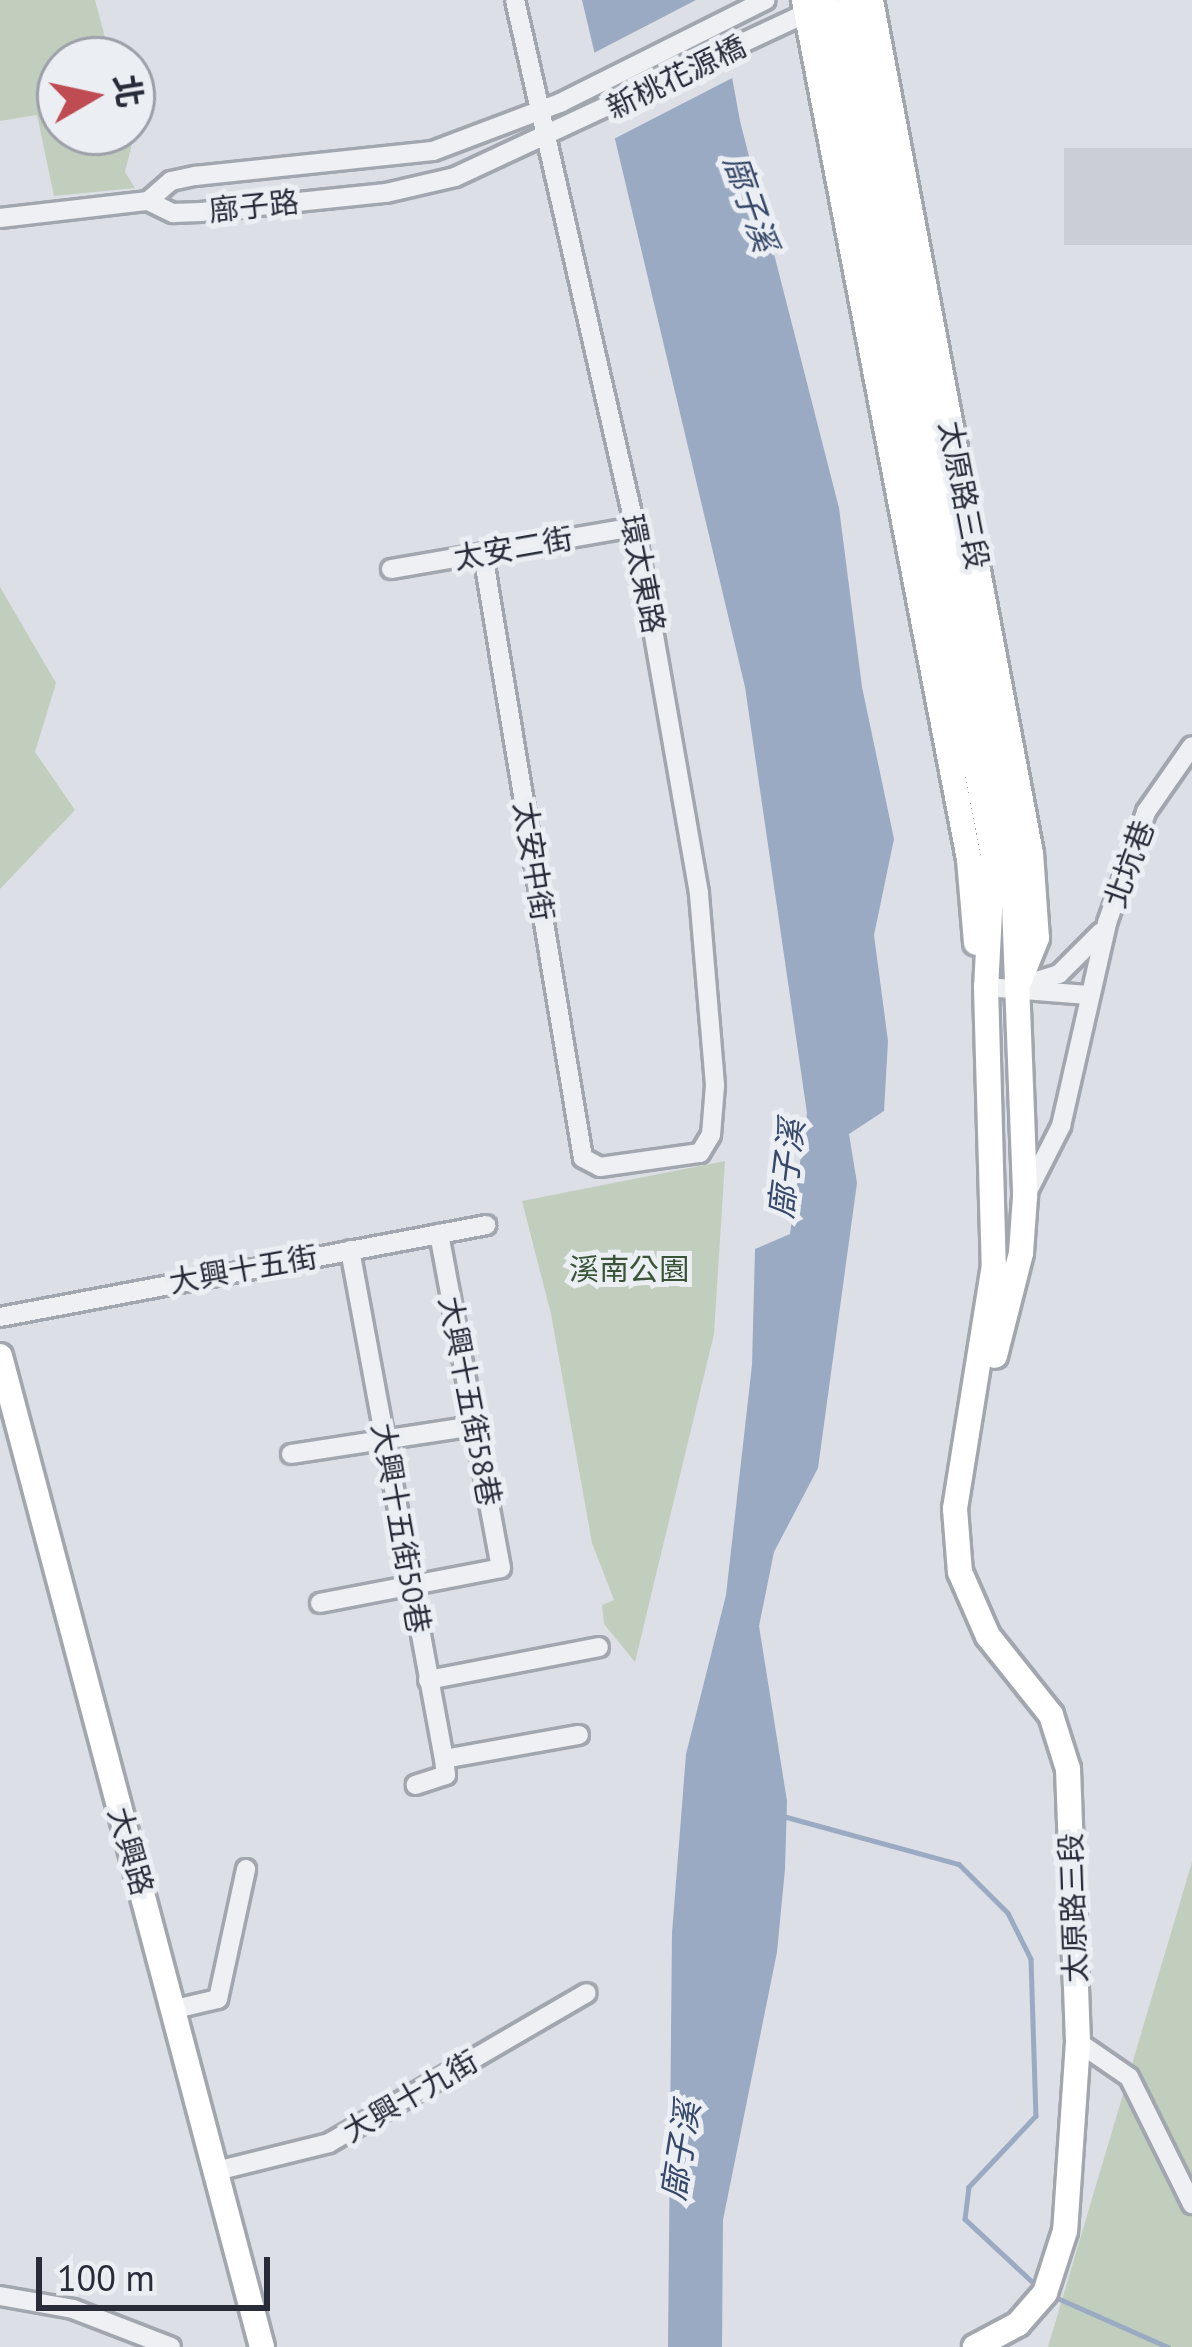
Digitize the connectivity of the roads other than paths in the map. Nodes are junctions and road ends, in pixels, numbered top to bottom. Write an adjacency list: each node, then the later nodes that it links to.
1 (515, 0): 6 (street, 環太東路)
2 (766, 0): 5 (street, 新桃花源橋)
3 (871, 0): 16 (main road, 太原路三段)
4 (820, 6): 7 (street, 新桃花源橋); 15 (main road, 太原路三段); 16 (main road, 太原路三段)
5 (560, 103): 6 (street, 廍子路)
6 (540, 110): 7 (street, 環太東路); 8 (street, 廍子路)
7 (558, 135): 8 (street, 廍子路); 10 (street, 環太東路)
8 (148, 201): 9 (street)
9 (0, 218)
10 (634, 527): 11 (street, 太安二街); 18 (street, 環太東路)
11 (483, 554): 12 (street, 太安二街); 18 (street, 太安中街)
12 (391, 568)
13 (1192, 746): 14 (street, 北坑巷)
14 (1107, 923): 16 (street); 17 (street, 北坑巷)
15 (986, 986): 16 (street); 28 (main road, 太原路三段)
16 (1017, 988): 17 (street); 19 (main road, 太原路三段)
17 (1088, 995): 19 (street, 北坑巷)
18 (590, 1166)
19 (1025, 1197): 28 (main road, 太原路三段)
20 (487, 1225): 21 (street, 大興十五街)
21 (439, 1234): 22 (street, 大興十五街); 25 (street, 大興十五街58巷)
22 (350, 1250): 23 (street, 大興十五街); 26 (street, 大興十五街50巷)
23 (0, 1317)
24 (0, 1356): 38 (main road, 大興路)
25 (475, 1426): 26 (street); 29 (street, 大興十五街58巷)
26 (386, 1440): 27 (street); 29 (street, 大興十五街50巷)
27 (291, 1454)
28 (964, 1462): 39 (main road, 太原路三段)
29 (412, 1586): 30 (street); 32 (street, 大興十五街50巷)
30 (320, 1603)
31 (598, 1647): 32 (street)
32 (428, 1680): 34 (street, 大興十五街50巷)
33 (579, 1735): 34 (street)
34 (445, 1759): 35 (street)
35 (416, 1785)
36 (246, 1869): 38 (street)
37 (587, 1993): 40 (street, 大興十九街)
38 (176, 2009): 40 (main road, 大興路)
39 (1078, 2042): 41 (street); 45 (main road, 太原路三段)
40 (220, 2170): 44 (main road, 大興路)
41 (1192, 2204)
42 (0, 2296): 43 (street)
43 (171, 2347)
44 (262, 2347)
45 (975, 2347)

